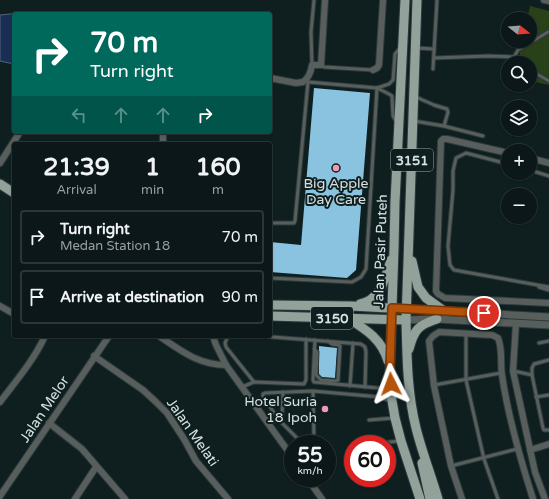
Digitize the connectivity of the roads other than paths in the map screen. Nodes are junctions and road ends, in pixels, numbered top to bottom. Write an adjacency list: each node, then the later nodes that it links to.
1 (314, 0): 16 (lane)
2 (325, 0): 17 (street)
3 (383, 0): 19 (street)
4 (406, 0): 10 (main road, Jalan Pasir Puteh / 3151)
5 (417, 0): 11 (main road, Jalan Pasir Puteh / 3151)
6 (437, 0): 12 (lane)
7 (544, 0): 8 (street)
8 (549, 1)
9 (548, 32): 14 (lane)
10 (403, 44): 23 (lane); 26 (main road, Jalan Pasir Puteh / 3151)
11 (415, 48): 12 (lane); 24 (main road, Jalan Pasir Puteh / 3151)
12 (434, 48): 15 (lane)
13 (501, 56): 15 (lane)
14 (515, 56)
15 (434, 58): 18 (lane)
16 (312, 64): 17 (street); 21 (street)
17 (320, 65): 19 (lane)
18 (433, 69)
19 (373, 70)
20 (537, 74): 22 (lane)
21 (272, 78)
22 (549, 81)
23 (377, 88): 26 (lane); 41 (lane); 44 (lane)
24 (414, 96): 25 (main road, Jalan Pasir Puteh / 3151); 27 (lane)
25 (413, 121): 27 (lane); 43 (main road, Jalan Pasir Puteh / 3151)
26 (399, 126): 42 (main road, Jalan Pasir Puteh / 3151)
27 (444, 126): 29 (lane)
28 (163, 134): 30 (street)
29 (484, 136)
30 (163, 141)
31 (12, 144): 35 (street)
32 (501, 151): 48 (street)
33 (537, 160): 36 (street)
34 (501, 162): 45 (lane)
35 (0, 163)
36 (549, 163)
37 (537, 172): 38 (lane)
38 (549, 176)
39 (0, 184): 40 (main road)
40 (12, 192)
41 (272, 223)
42 (394, 249): 51 (main road); 52 (main road, Jalan Pasir Puteh / 3151)
43 (409, 250): 53 (main road, Jalan Pasir Puteh / 3151); 54 (main road)
44 (272, 278)
45 (534, 285): 46 (lane); 47 (lane)
46 (549, 287)
47 (549, 290)
48 (549, 303)
49 (272, 305): 51 (main road, 3150)
50 (0, 306): 55 (street)
51 (351, 306): 52 (main road, 3150)
52 (392, 308): 53 (main road); 60 (main road, Jalan Pasir Puteh / 3151)
53 (407, 309): 54 (street); 61 (main road, Jalan Pasir Puteh / 3151)
54 (444, 311): 57 (street)
55 (12, 313)
56 (272, 316): 58 (main road, 3150)
57 (549, 317)
58 (349, 319): 60 (main road, 3150); 82 (main road)
59 (437, 319): 61 (street); 62 (street); 79 (main road)
60 (392, 320): 61 (main road); 82 (main road, Jalan Pasir Puteh / 3151)
61 (406, 320): 79 (main road, Jalan Pasir Puteh / 3151)
62 (516, 323): 63 (street); 83 (street)
63 (549, 325)
64 (466, 333): 84 (street); 86 (lane); 89 (street)
65 (272, 337): 71 (lane)
66 (44, 338): 97 (street)
67 (108, 338): 78 (street, Jalan Melor)
68 (162, 338): 81 (street)
69 (214, 338): 81 (street)
70 (227, 338): 87 (lane)
71 (306, 340): 72 (lane); 87 (lane)
72 (315, 340): 73 (lane); 77 (lane)
73 (328, 341): 75 (lane); 77 (lane)
74 (549, 342): 76 (lane)
75 (353, 343): 88 (lane); 91 (lane)
76 (539, 343)
77 (314, 349): 88 (lane)
78 (94, 356): 102 (street, Jalan Melor); 120 (street, Jalan Melati)
79 (407, 360): 104 (main road, Jalan Pasir Puteh / 3151)
80 (549, 360): 85 (lane)
81 (226, 365): 90 (street)
82 (390, 366): 92 (main road, Jalan Pasir Puteh / 3151)
83 (513, 371): 84 (street); 85 (lane); 111 (street)
84 (501, 373): 86 (lane); 110 (street)
85 (532, 375): 96 (lane)
86 (466, 380): 89 (lane); 112 (lane)
87 (254, 382): 90 (lane)
88 (350, 386): 91 (lane)
89 (434, 386): 113 (street)
90 (242, 387): 103 (street)
91 (365, 387): 92 (lane)
92 (390, 389): 98 (main road, Jalan Pasir Puteh / 3151)
93 (313, 391): 94 (lane); 98 (lane); 100 (lane)
94 (283, 392): 100 (lane); 100 (lane)
95 (549, 395): 96 (lane)
96 (536, 397): 105 (lane)
97 (0, 402)
98 (393, 402): 99 (main road, Jalan Pasir Puteh / 3151)
99 (395, 418): 101 (lane); 106 (main road, Jalan Pasir Puteh / 3151)
100 (278, 419): 103 (lane)
101 (369, 420)
102 (49, 423): 114 (street); 116 (street, Jalan Melor)
103 (269, 424): 109 (street)
104 (416, 428): 122 (main road); 123 (main road, Jalan Pasir Puteh / 3151)
105 (549, 430)
106 (401, 441): 107 (lane); 117 (main road, Jalan Pasir Puteh / 3151)
107 (396, 442)
108 (549, 444): 111 (street)
109 (284, 445)
110 (517, 450): 112 (lane); 126 (street)
111 (530, 450): 127 (street)
112 (484, 459): 113 (lane); 125 (lane)
113 (451, 466): 124 (street)
114 (96, 467): 118 (street); 119 (street)
115 (313, 487): 121 (street)
116 (0, 496)
117 (419, 497)
118 (75, 499)
119 (125, 499)
120 (228, 499)
121 (322, 499)
122 (430, 499)
123 (438, 499)
124 (462, 499)
125 (498, 499)
126 (533, 499)
127 (545, 499)

